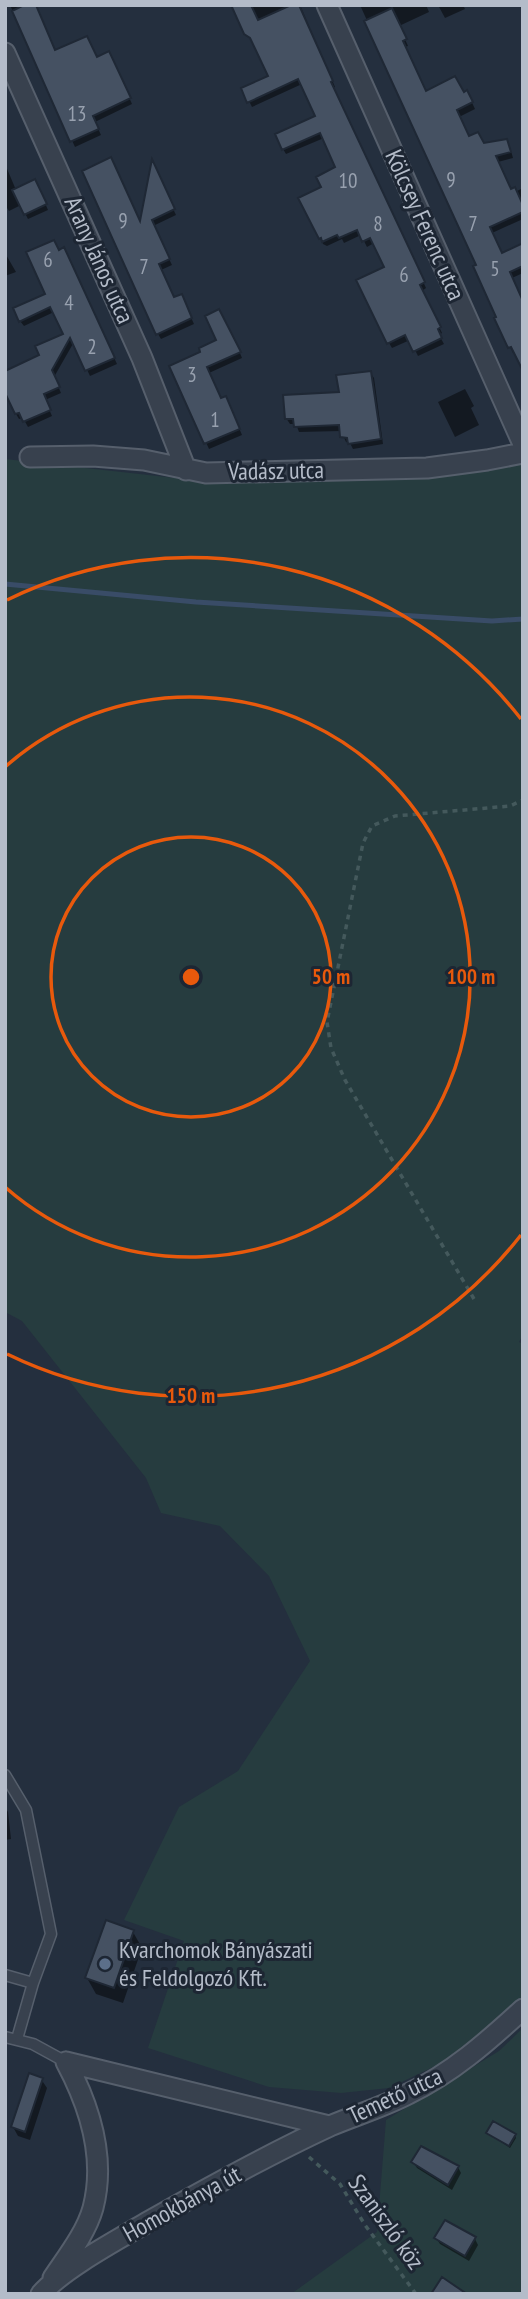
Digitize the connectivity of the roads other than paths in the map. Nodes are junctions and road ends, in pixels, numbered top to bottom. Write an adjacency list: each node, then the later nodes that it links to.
1 (327, 5): 3 (street, Kölcsey Ferenc utca)
2 (5, 53): 6 (street, Arany János utca)
3 (523, 444)
4 (523, 453): 6 (street, Vadász utca)
5 (30, 457): 6 (street, Vadász utca)
6 (186, 470)
7 (5, 1775): 9 (lane)
8 (5, 1975): 9 (lane)
9 (33, 1983): 12 (lane)
10 (523, 2009): 14 (street, Temető utca)
11 (5, 2037): 12 (lane)
12 (16, 2039): 13 (lane)
13 (66, 2062): 14 (street); 15 (street)
14 (329, 2126): 15 (street, Homokbánya út)
15 (43, 2291)

